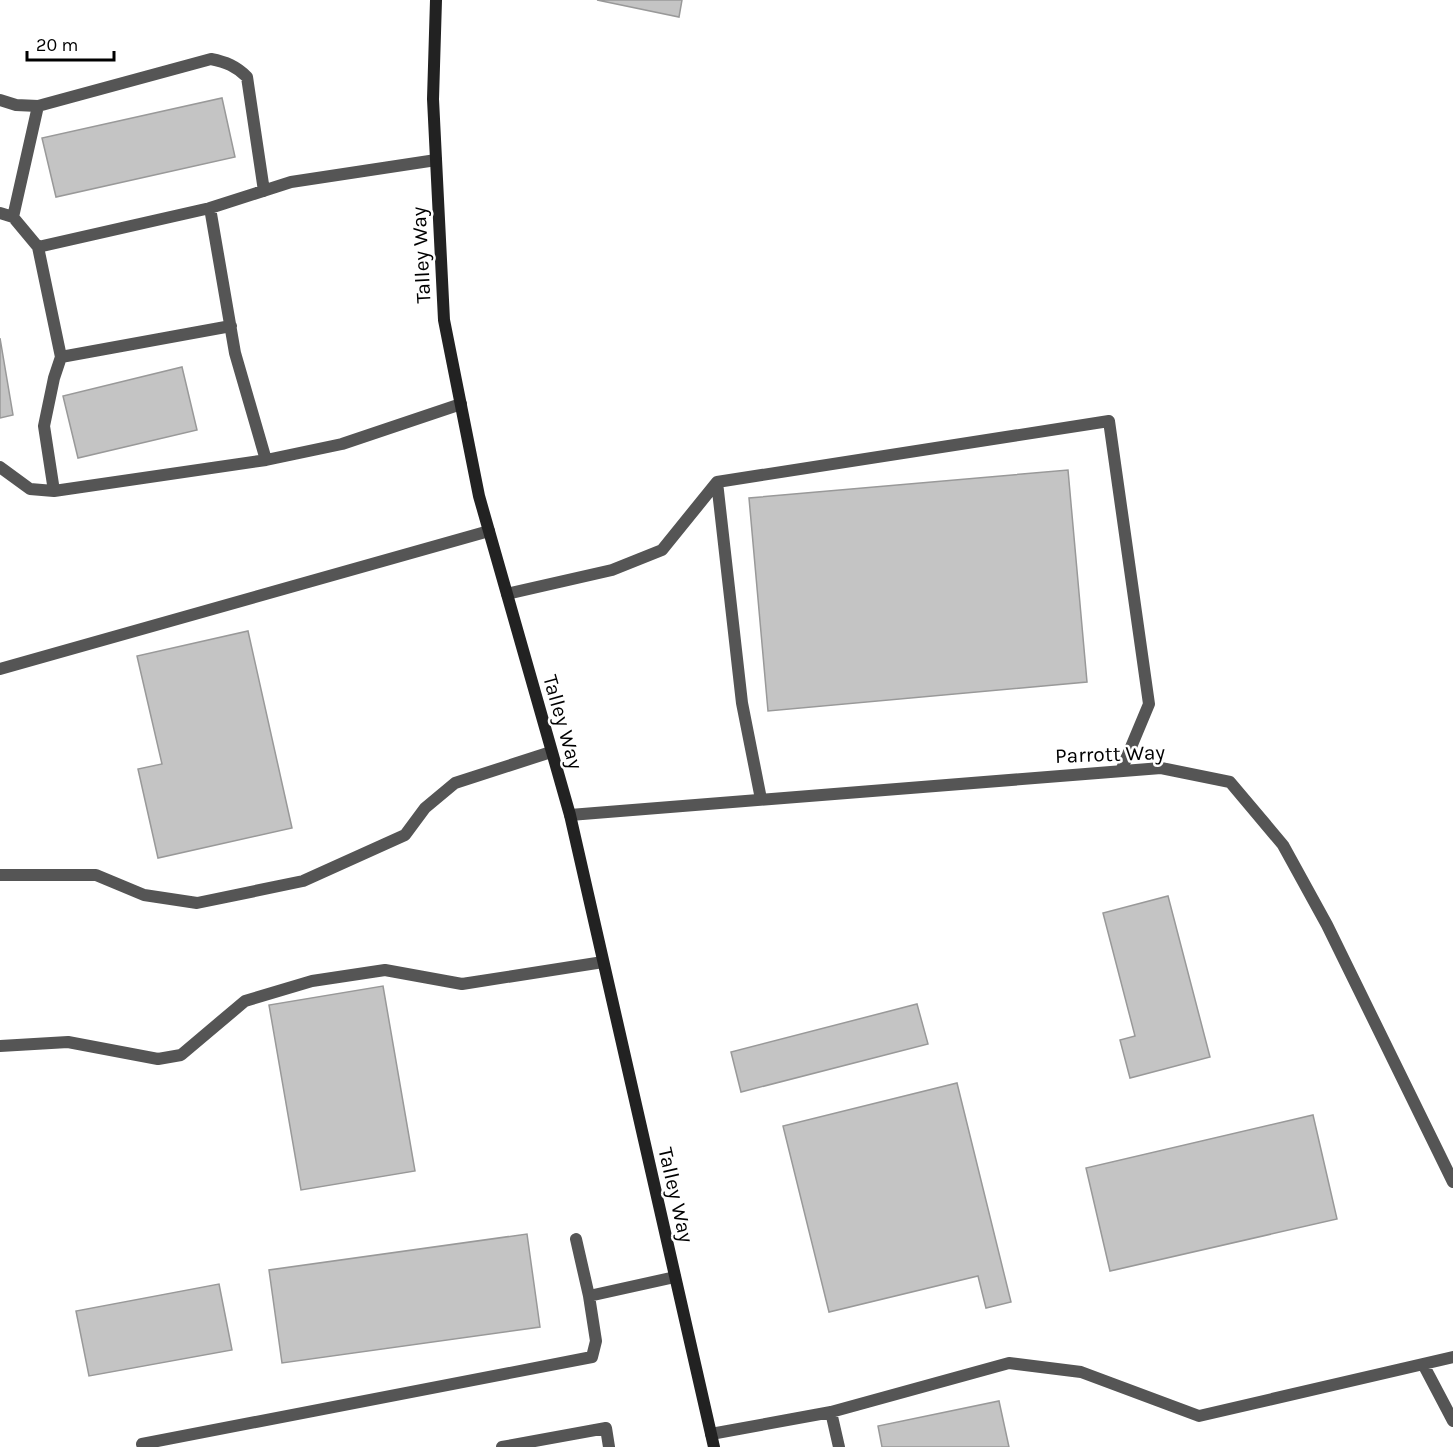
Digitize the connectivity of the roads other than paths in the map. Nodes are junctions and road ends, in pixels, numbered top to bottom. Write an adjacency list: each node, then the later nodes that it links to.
1 (436, 0): 4 (main road, Talley Way)
2 (0, 100): 3 (street)
3 (38, 106): 5 (street); 8 (street)
4 (436, 160): 5 (street); 12 (main road, Talley Way)
5 (264, 190): 6 (street)
6 (210, 208): 9 (street); 10 (street)
7 (0, 213): 8 (street)
8 (13, 217): 9 (street)
9 (38, 247): 11 (street)
10 (231, 326): 11 (street); 13 (street)
11 (61, 357): 16 (street)
12 (460, 404): 13 (street); 17 (main road, Talley Way)
13 (266, 460): 16 (street)
14 (0, 467): 16 (street)
15 (717, 482): 18 (street); 21 (street); 22 (street)
16 (54, 492)
17 (489, 531): 18 (main road, Talley Way); 19 (street)
18 (507, 594): 20 (main road, Talley Way)
19 (0, 669)
20 (551, 752): 23 (main road, Talley Way); 24 (street)
21 (1121, 771): 22 (street, Parrott Way); 27 (street, Parrott Way)
22 (761, 799): 23 (street, Parrott Way)
23 (570, 815): 25 (main road, Talley Way)
24 (0, 875)
25 (603, 962): 26 (street); 29 (main road, Talley Way)
26 (0, 1046)
27 (1453, 1182)
28 (576, 1239): 30 (street)
29 (675, 1277): 30 (street); 35 (main road, Talley Way)
30 (589, 1296): 36 (street)
31 (1453, 1357): 32 (street)
32 (1423, 1364): 33 (street); 34 (street)
33 (831, 1412): 35 (street); 40 (street)
34 (1453, 1421)
35 (711, 1434): 39 (main road, Talley Way)
36 (142, 1444)
37 (502, 1447): 38 (street)
38 (609, 1447)
39 (714, 1447)
40 (839, 1447)

